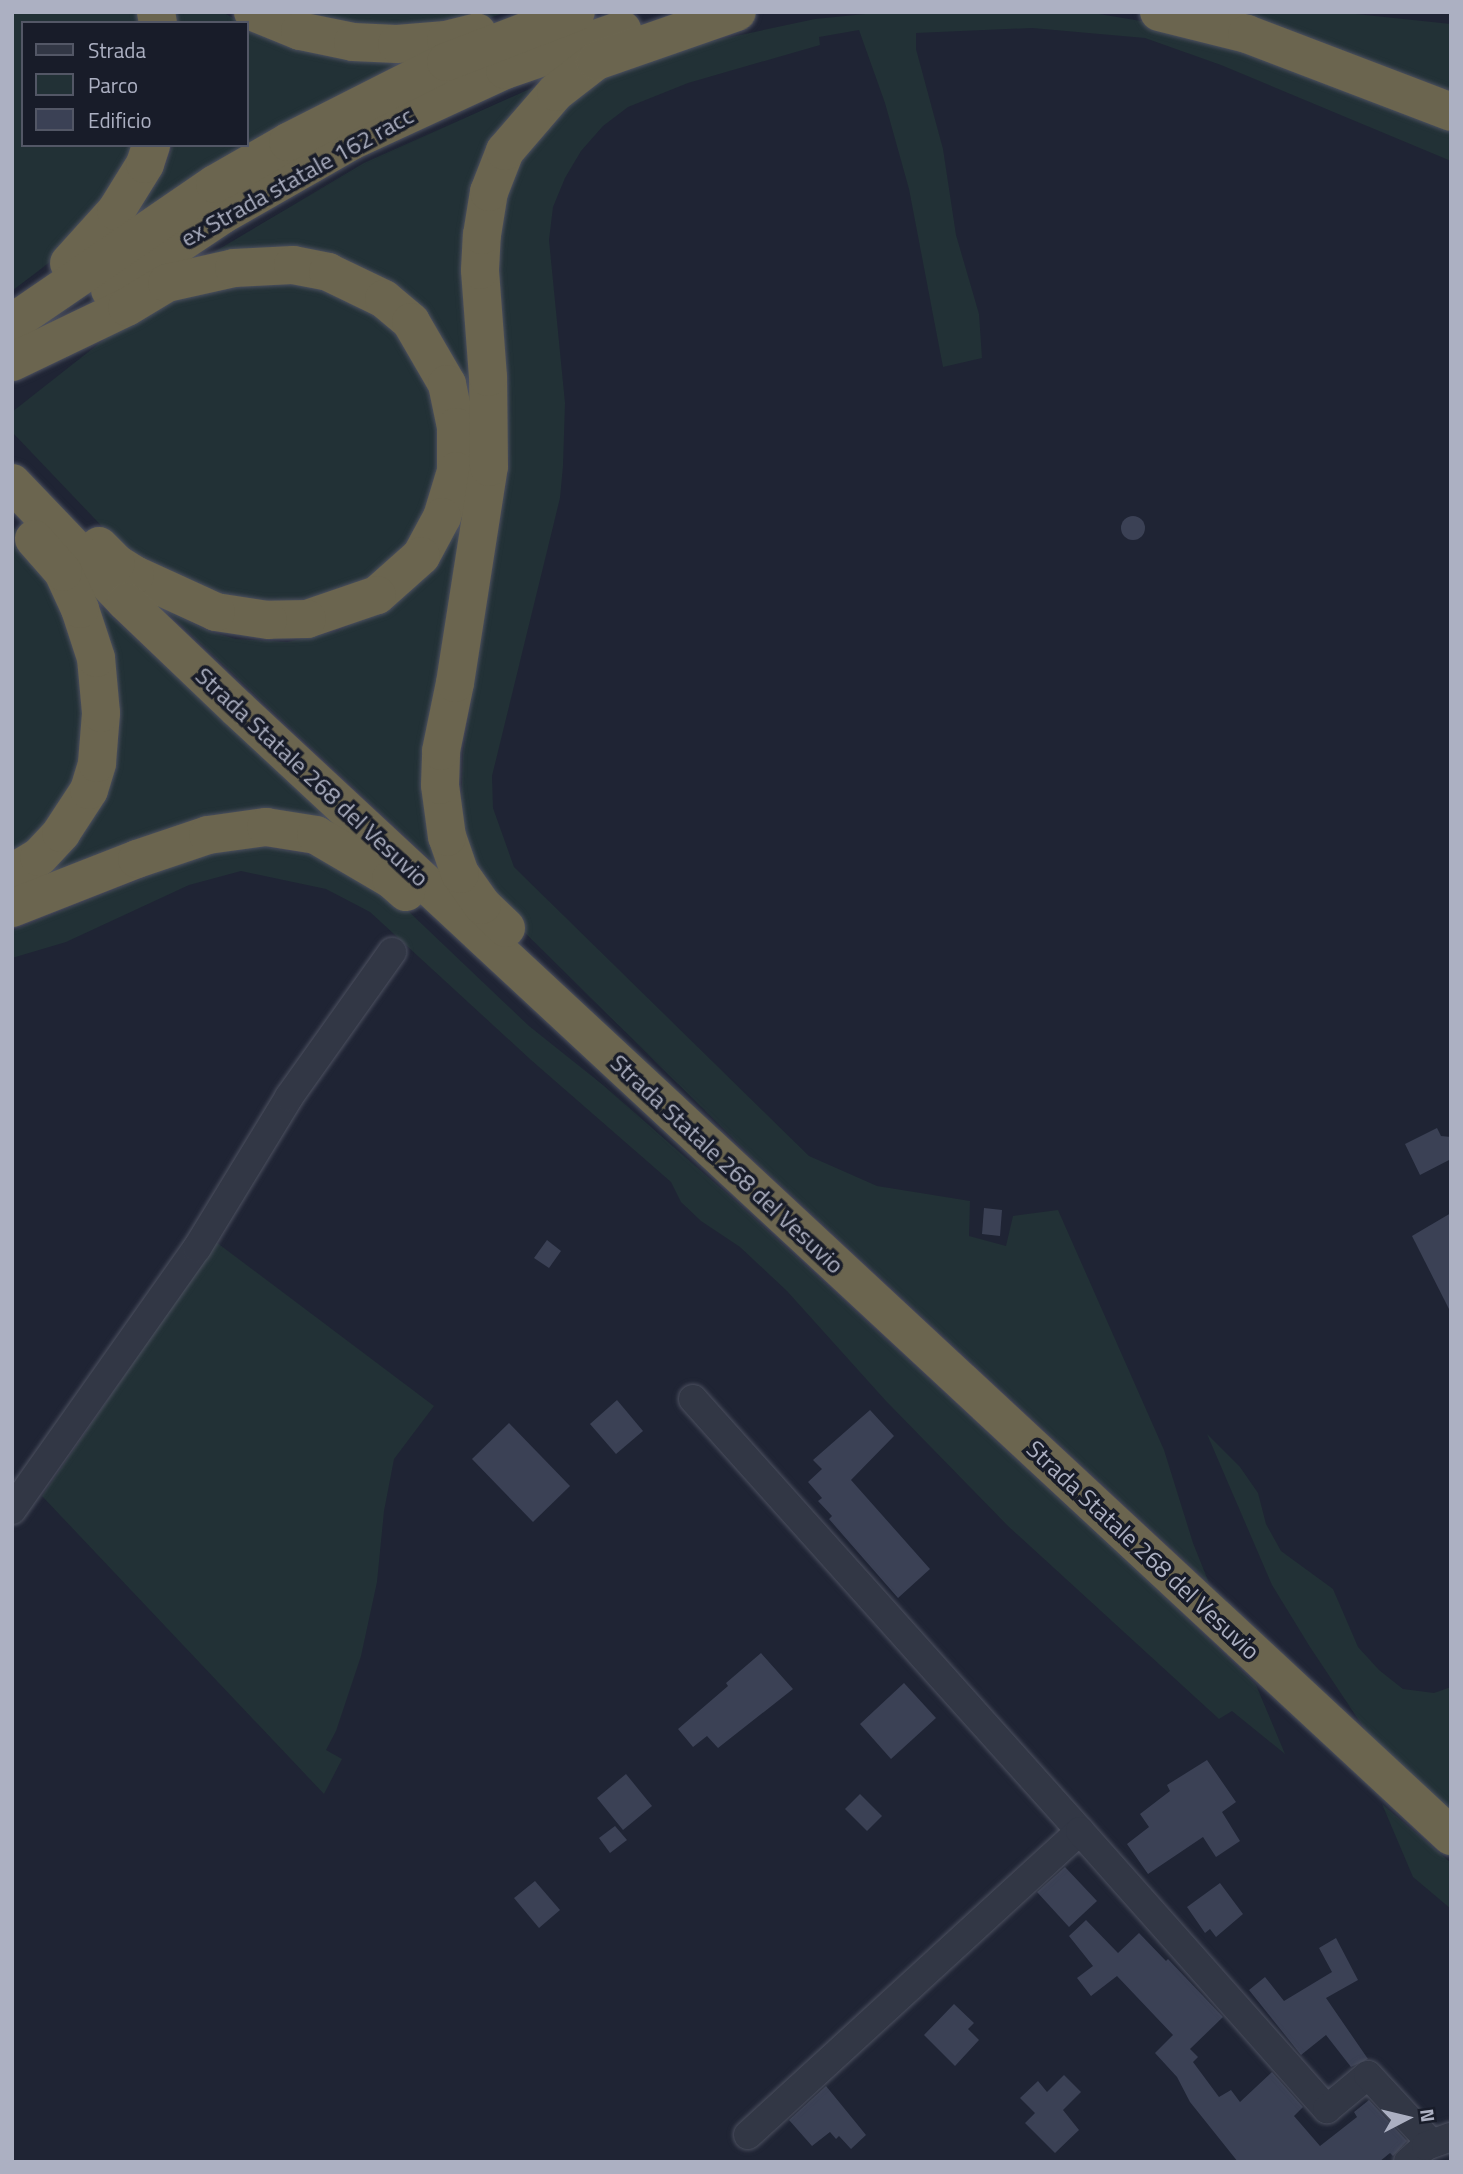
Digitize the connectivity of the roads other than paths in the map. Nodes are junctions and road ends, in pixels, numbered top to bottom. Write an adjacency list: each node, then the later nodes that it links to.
1 (253, 12): 2 (highway)
2 (539, 12)
3 (576, 12): 9 (highway, ex Strada statale 162 racc)
4 (686, 12): 10 (highway, ex Strada statale 162 racc)
5 (737, 12): 18 (highway)
6 (1159, 12): 7 (highway)
7 (1451, 112)
8 (150, 147): 9 (highway)
9 (12, 320)
10 (12, 362): 11 (highway)
11 (12, 463)
12 (12, 482): 17 (highway, Strada Statale 268 del Vesuvio)
13 (12, 493): 14 (highway)
14 (12, 873)
15 (12, 908): 17 (highway)
16 (392, 952): 20 (street)
17 (600, 1046): 18 (highway, Strada Statale 268 del Vesuvio)
18 (658, 1100): 22 (highway, Strada Statale 268 del Vesuvio)
19 (693, 1399): 21 (street)
20 (12, 1510)
21 (1080, 1831): 23 (street); 24 (street)
22 (1451, 1836)
23 (748, 2135)
24 (1441, 2140): 25 (street)
25 (1408, 2162)

